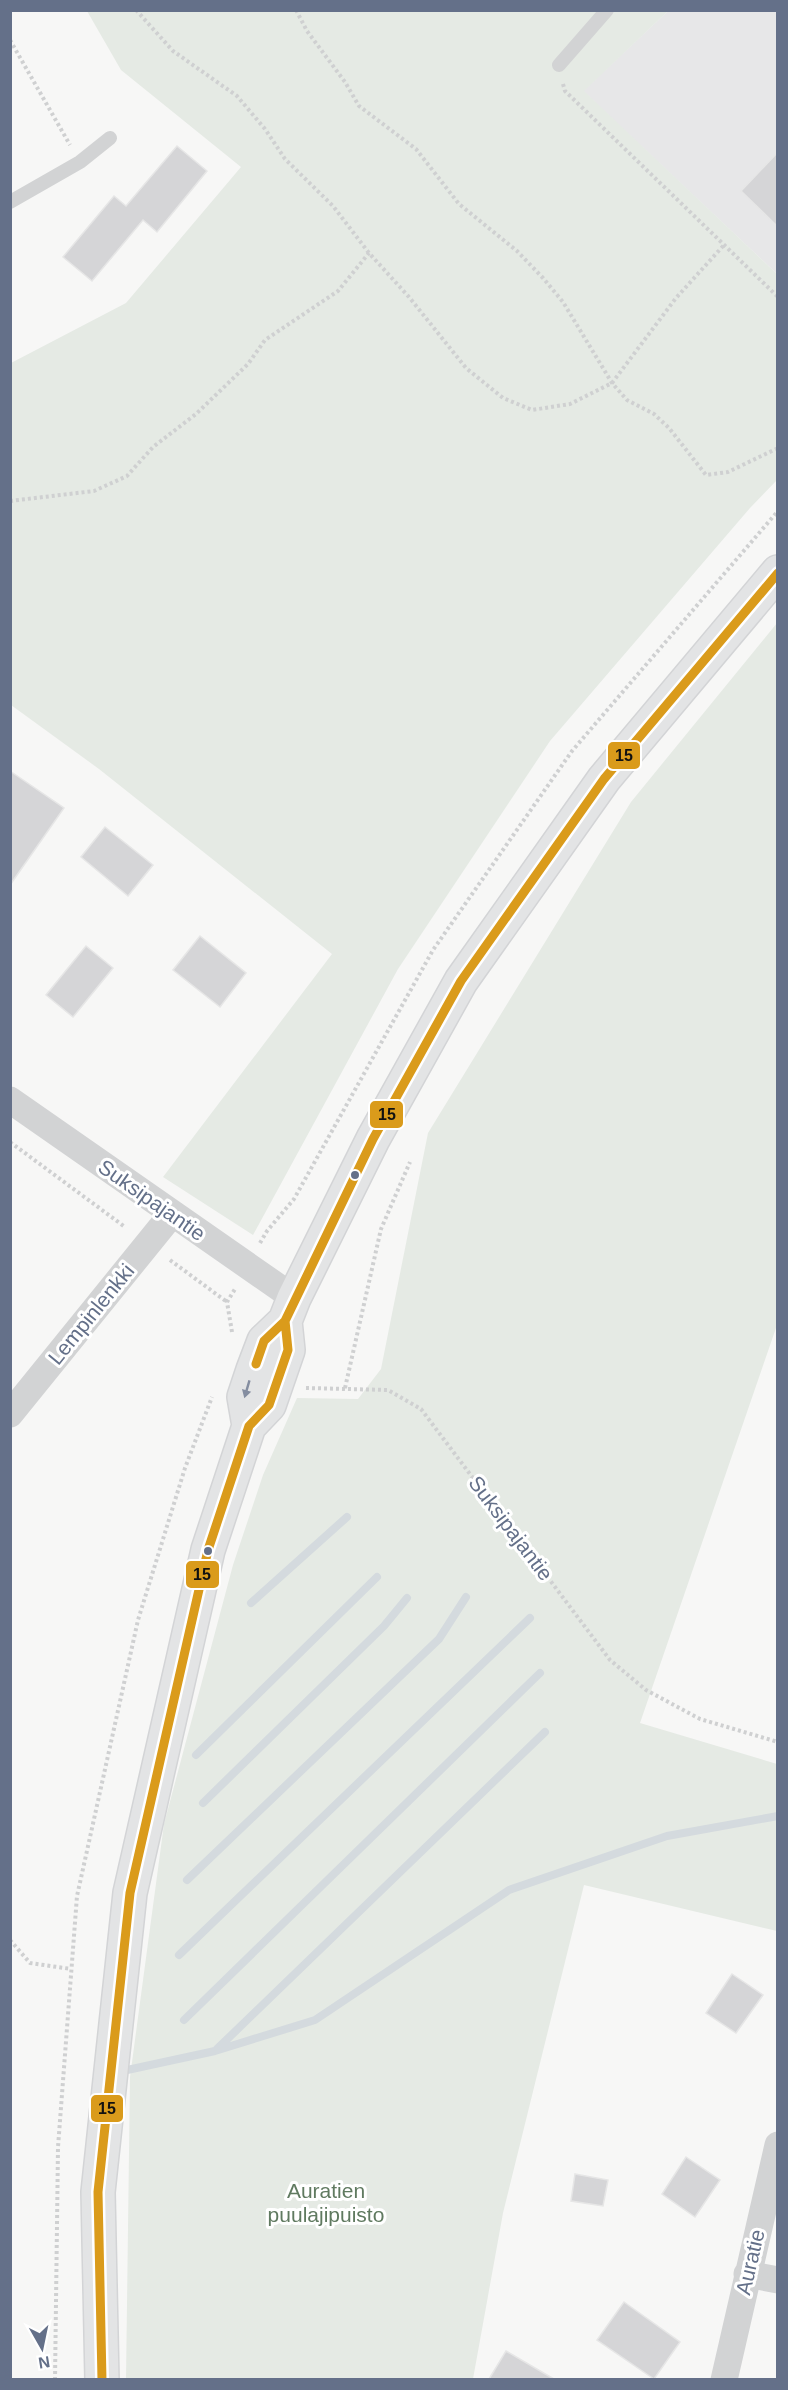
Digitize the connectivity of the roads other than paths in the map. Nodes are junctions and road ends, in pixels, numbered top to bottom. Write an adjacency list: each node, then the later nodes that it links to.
1 (607, 10): 2 (lane)
2 (559, 66)
3 (110, 138): 4 (lane)
4 (10, 202)
5 (777, 572): 8 (main road)
6 (10, 1100): 7 (street, Suksipajantie)
7 (172, 1214): 8 (street, Suksipajantie); 9 (street, Lempinlenkki)
8 (290, 1310): 10 (main road); 10 (main road, one-way to 10)
9 (10, 1414)
10 (249, 1426): 14 (main road)
11 (777, 2145): 12 (street, Auratie)
12 (747, 2274): 13 (street); 15 (street, Auratie)
13 (777, 2280)
14 (102, 2379)
15 (724, 2379)

